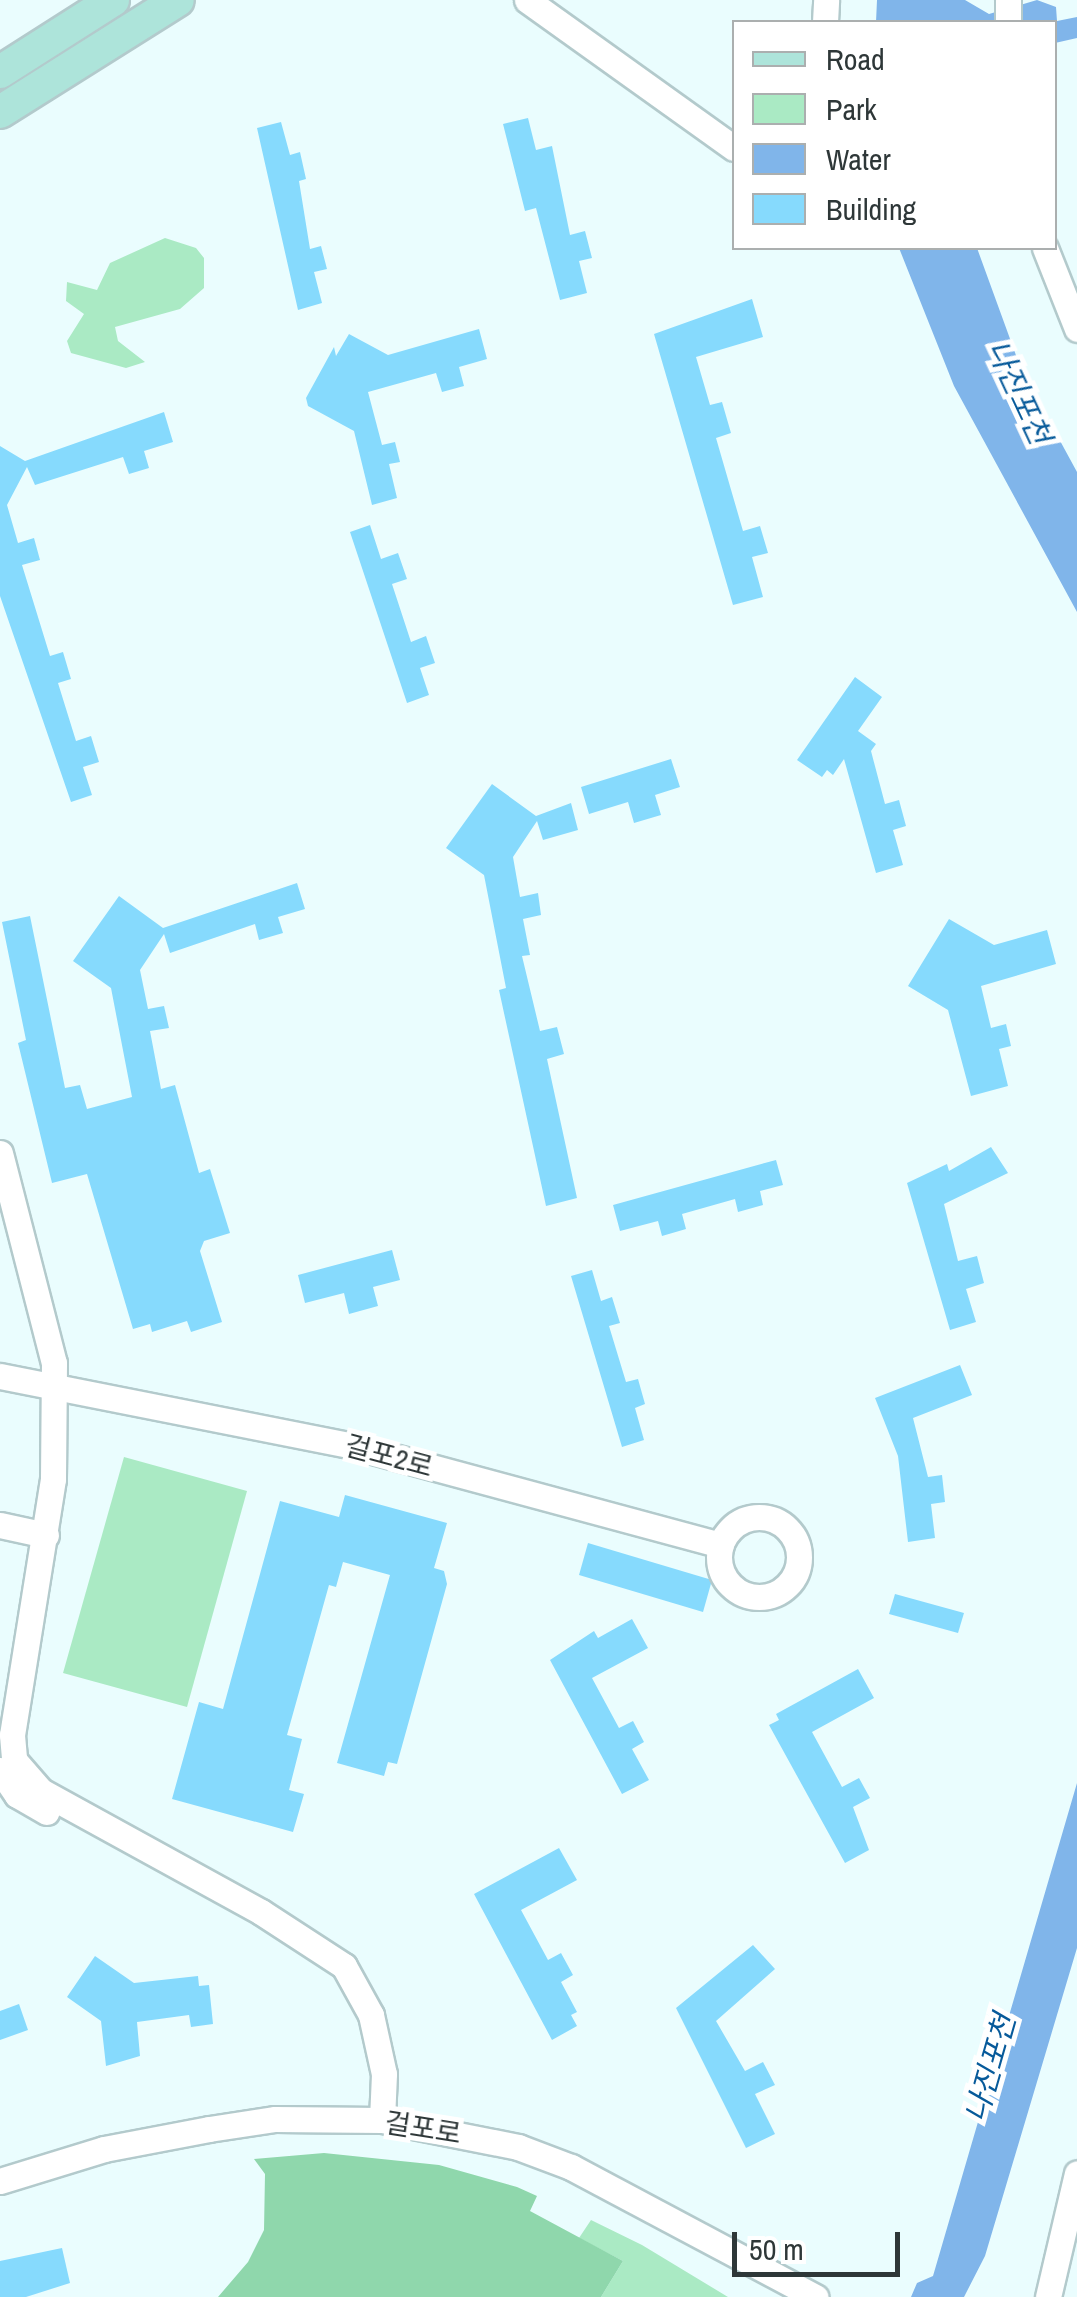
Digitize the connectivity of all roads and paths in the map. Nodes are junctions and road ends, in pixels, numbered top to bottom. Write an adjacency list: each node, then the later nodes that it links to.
1 (114, 0): 4 (main road)
2 (178, 0): 5 (main road)
3 (527, 0): 6 (street)
4 (0, 72)
5 (0, 112)
6 (732, 147)
7 (1047, 250): 8 (street)
8 (1077, 329)
9 (0, 1153): 12 (street)
10 (0, 1198): 12 (street)
11 (0, 1376): 12 (street, 걸포2로)
12 (48, 1382): 14 (street); 15 (street, 걸포2로)
13 (0, 1524): 14 (street)
14 (39, 1534): 16 (street); 18 (street)
15 (720, 1545)
16 (0, 1730)
17 (0, 1770): 18 (street)
18 (382, 2120): 20 (street, 걸포로); 21 (street, 걸포로)
19 (1077, 2173): 22 (street)
20 (0, 2181)
21 (816, 2297)
22 (1048, 2297)

